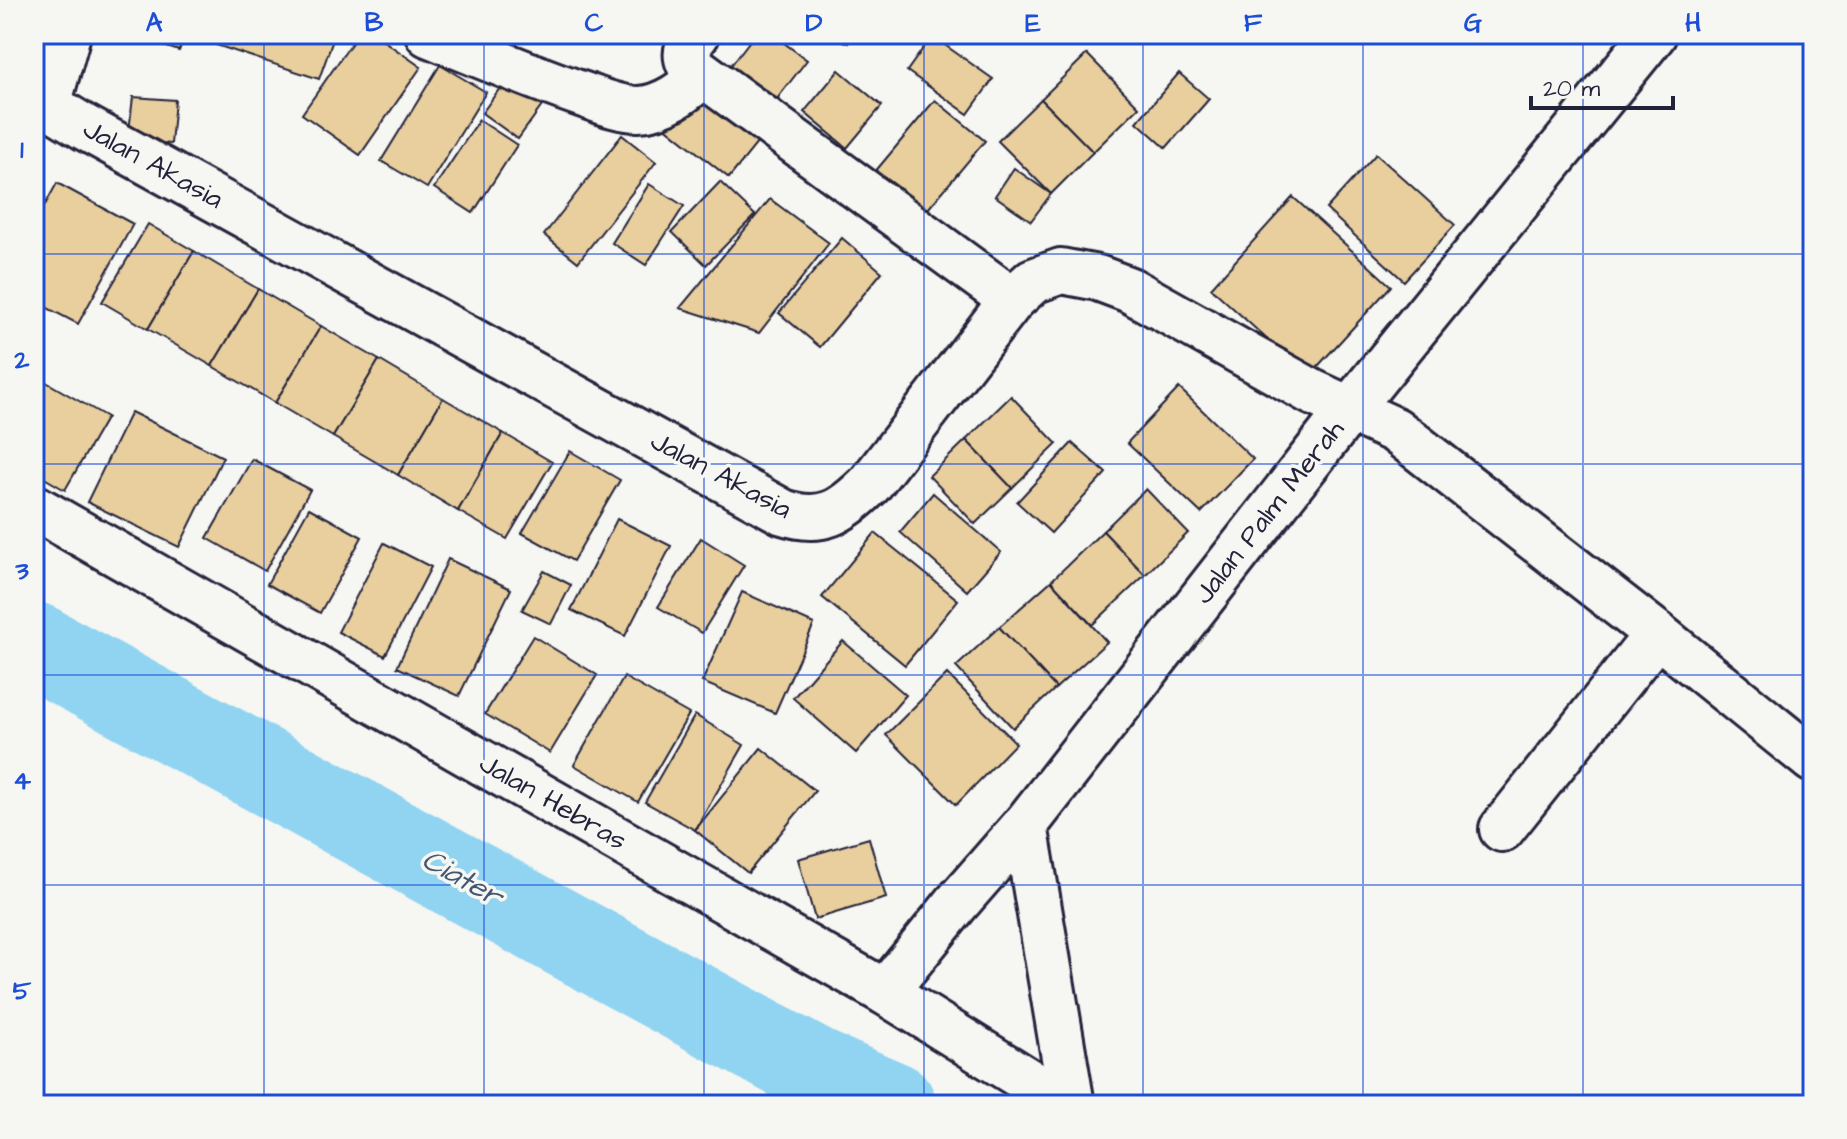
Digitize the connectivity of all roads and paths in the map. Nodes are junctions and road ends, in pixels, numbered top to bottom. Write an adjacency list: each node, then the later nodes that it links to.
1 (68, 34): 5 (street)
2 (428, 34): 4 (street)
3 (1654, 34): 7 (street, Jalan Palm Merah)
4 (700, 55): 6 (street)
5 (41, 103): 6 (street, Jalan Akasia)
6 (1012, 300): 7 (street, Jalan Akasia)
7 (1350, 409): 9 (street, Jalan Akasia); 11 (street, Jalan Palm Merah)
8 (34, 507): 13 (street, Jalan Hebras)
9 (1657, 634): 10 (street, Jalan Akasia); 12 (street)
10 (1813, 760)
11 (1025, 825): 13 (street, Jalan Palm Merah); 14 (street)
12 (1502, 829)
13 (885, 992): 14 (street, Jalan Hebras)
14 (1069, 1105)

